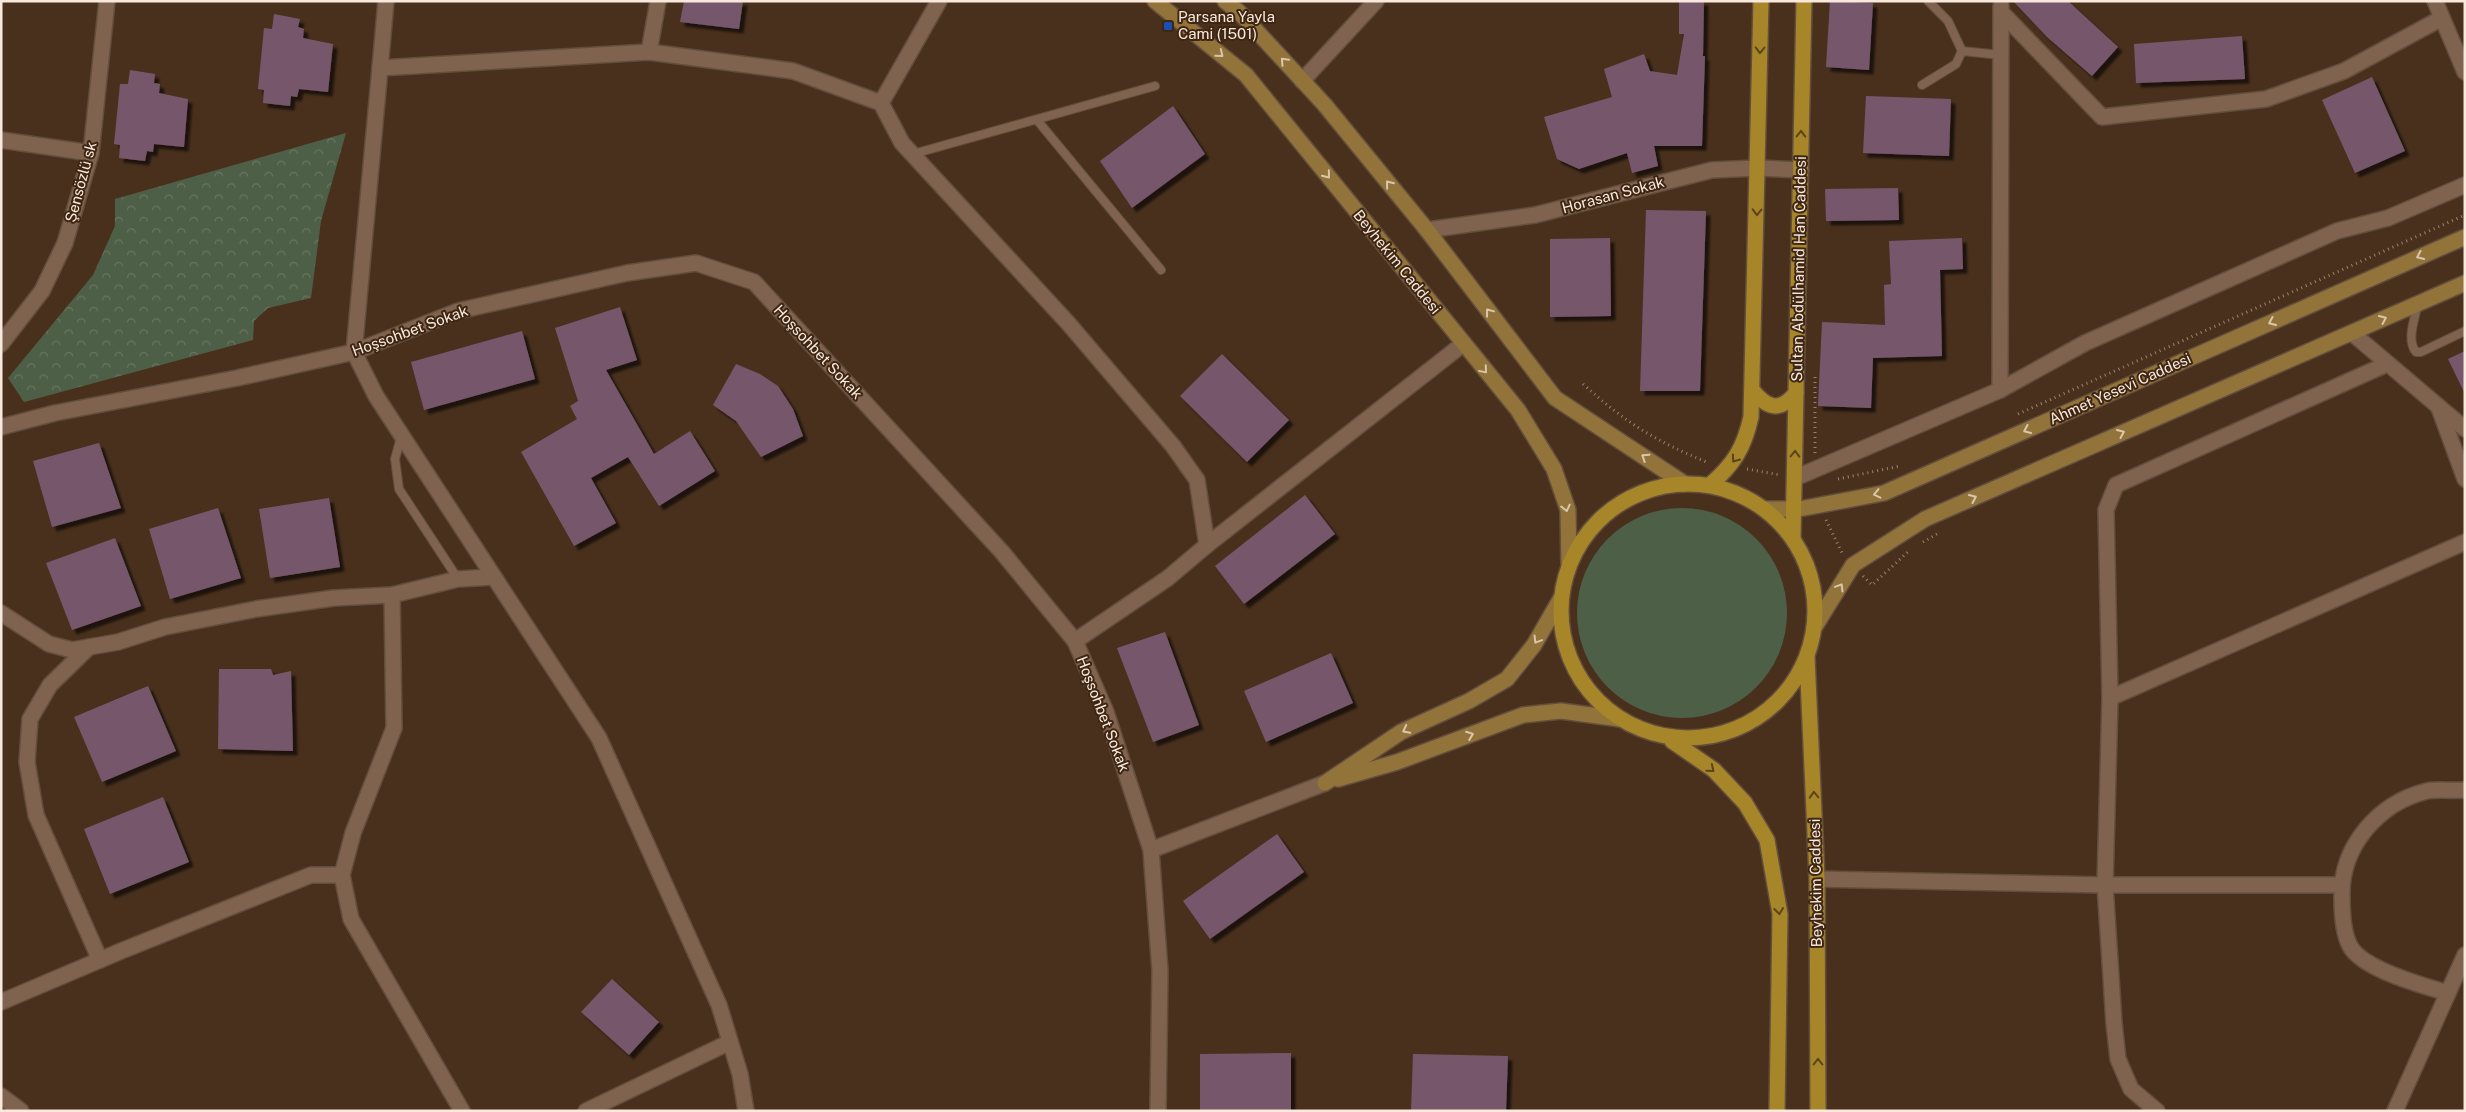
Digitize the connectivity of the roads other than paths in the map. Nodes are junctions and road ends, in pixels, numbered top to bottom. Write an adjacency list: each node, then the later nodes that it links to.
1 (107, 1): 25 (street, Şensözlü sk)
2 (386, 1): 17 (street)
3 (658, 1): 15 (street)
4 (938, 1): 22 (street)
5 (1154, 1): 38 (main road, Beyhekim Caddesi, one-way to 38)
6 (1225, 1): 19 (main road, one-way to 6)
7 (1376, 1): 19 (street)
8 (1761, 1): 27 (main road, one-way to 27)
9 (1804, 1): 28 (main road, Sultan Abdülhamid Han Caddesi, one-way to 9)
10 (1928, 1): 14 (lane)
11 (2434, 1): 13 (street)
12 (2001, 6): 13 (street); 16 (street)
13 (2442, 18): 18 (street)
14 (1962, 51): 16 (lane); 20 (lane)
15 (648, 52): 17 (street); 22 (street)
16 (2001, 55): 41 (street)
17 (380, 68): 39 (street)
18 (2465, 72)
19 (1302, 81): 30 (main road, one-way to 19)
20 (1922, 85)
21 (1155, 86): 23 (lane)
22 (881, 102): 26 (street)
23 (1036, 120): 26 (lane); 32 (lane)
24 (1, 140): 25 (street)
25 (91, 153): 37 (street, Şensözlü sk)
26 (913, 154): 56 (street)
27 (1758, 168): 28 (street, Horasan Sokak); 30 (street, Horasan Sokak); 42 (main road, one-way to 42)
28 (1801, 170): 43 (main road, Sultan Abdülhamid Han Caddesi)
29 (2465, 184): 41 (street)
30 (1427, 230): 50 (main road, one-way to 30)
31 (2465, 237): 53 (main road, Ahmet Yesevi Caddesi, one-way to 53)
32 (1161, 270)
33 (2465, 283): 34 (main road)
34 (2418, 303): 35 (lane); 36 (main road, one-way to 34)
35 (2465, 331)
36 (2352, 333): 40 (street); 63 (main road, one-way to 36)
37 (1, 344)
38 (1463, 344): 56 (street); 57 (main road, Beyhekim Caddesi, one-way to 57)
39 (354, 352): 45 (street, Hoşsohbet Sokak); 47 (street); 64 (street, Hoşsohbet Sokak)
40 (2387, 364): 44 (street); 67 (street)
41 (2000, 390): 48 (street)
42 (1753, 391): 43 (main road); 51 (main road, one-way to 51)
43 (1796, 393): 48 (main road, Sultan Abdülhamid Han Caddesi, one-way to 43)
44 (2438, 407): 46 (street); 49 (street)
45 (1, 427)
46 (2465, 429)
47 (402, 436): 58 (street); 59 (lane)
48 (1795, 478): 53 (main road, Sultan Abdülhamid Han Caddesi)
49 (2465, 479)
50 (1685, 484): 51 (main road); 57 (main road)
51 (1710, 485): 52 (main road)
52 (1766, 508): 53 (main road, Ahmet Yesevi Caddesi); 54 (main road)
53 (1794, 508): 54 (main road, Sultan Abdülhamid Han Caddesi)
54 (1793, 538): 63 (main road)
55 (2465, 542): 67 (street)
56 (1207, 545): 64 (street)
57 (1569, 565): 61 (main road)
58 (494, 578): 59 (street); 81 (street)
59 (458, 579): 60 (street)
60 (392, 594): 65 (street); 73 (street)
61 (1561, 598): 68 (main road); 70 (main road, one-way to 70)
62 (1, 613): 65 (street)
63 (1814, 628): 66 (main road)
64 (1075, 641): 72 (street, Hoşsohbet Sokak)
65 (88, 647): 78 (street)
66 (1807, 656): 69 (main road); 74 (main road, Beyhekim Caddesi, one-way to 66)
67 (2110, 698): 76 (street)
68 (1620, 719): 69 (main road); 70 (main road, one-way to 68)
69 (1672, 741): 88 (main road, one-way to 88)
70 (1325, 783): 72 (street)
71 (2465, 790): 75 (street)
72 (1151, 850): 87 (street, Hoşsohbet Sokak)
73 (342, 875): 78 (street); 84 (street)
74 (1817, 879): 76 (street); 89 (main road, Beyhekim Caddesi, one-way to 74)
75 (2341, 885): 76 (street); 79 (street)
76 (2105, 886): 90 (street)
77 (2465, 955): 79 (street)
78 (100, 960): 80 (street)
79 (2448, 993): 91 (street)
80 (1, 1002)
81 (730, 1042): 85 (street); 86 (street)
82 (1, 1096): 83 (street)
83 (21, 1111)
84 (462, 1111)
85 (586, 1111)
86 (746, 1111)
87 (1158, 1111)
88 (1777, 1111)
89 (1818, 1111)
90 (2157, 1111)
91 (2395, 1111)

